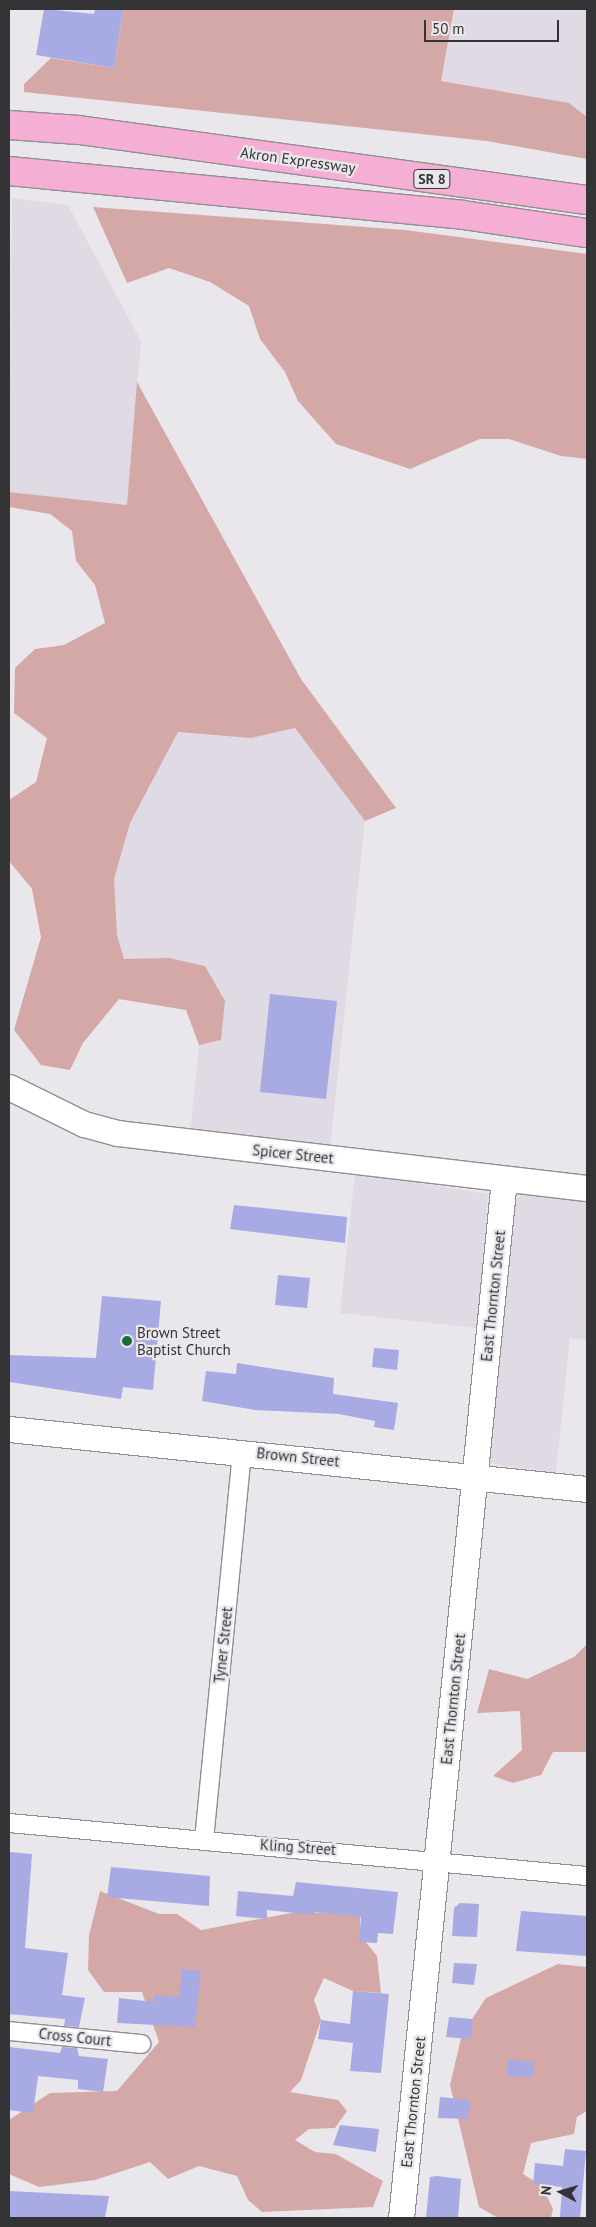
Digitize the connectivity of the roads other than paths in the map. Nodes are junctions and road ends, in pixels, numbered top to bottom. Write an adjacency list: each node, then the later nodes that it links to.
1 (9, 125): 3 (highway, Akron Expressway / SR 8)
2 (9, 171): 4 (highway, SR 8)
3 (587, 200)
4 (587, 233)
5 (9, 1087): 6 (main road, Spicer Street)
6 (504, 1179): 7 (main road, Spicer Street); 10 (main road, East Thornton Street)
7 (587, 1188)
8 (9, 1429): 9 (main road, Brown Street)
9 (242, 1451): 10 (main road, Brown Street); 13 (street, Tyner Street)
10 (475, 1476): 11 (main road, Brown Street); 14 (main road, East Thornton Street)
11 (587, 1489)
12 (9, 1822): 13 (street, Kling Street)
13 (204, 1840): 14 (street, Kling Street)
14 (437, 1859): 15 (street, Kling Street); 18 (main road, East Thornton Street)
15 (587, 1876)
16 (9, 2030): 17 (street, Cross Court)
17 (141, 2044)
18 (401, 2218)

